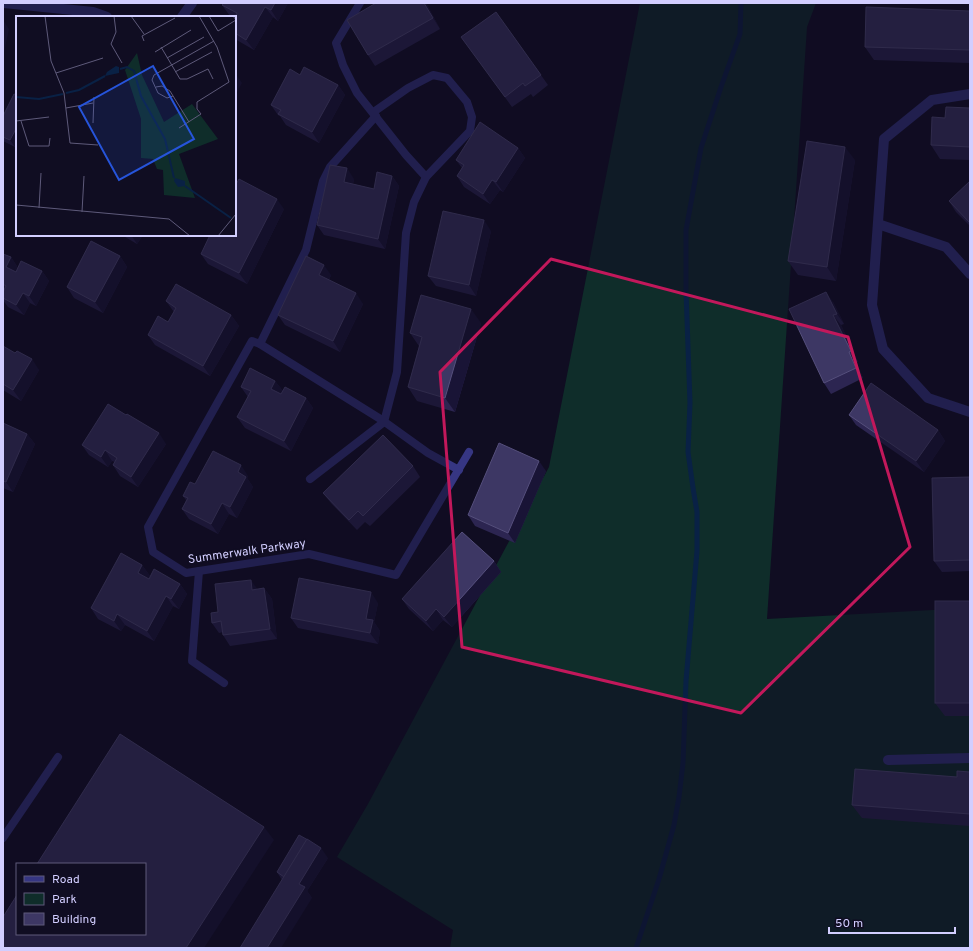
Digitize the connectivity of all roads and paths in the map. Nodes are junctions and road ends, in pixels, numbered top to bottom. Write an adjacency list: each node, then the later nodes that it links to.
1 (4, 3): 4 (street)
2 (192, 3): 5 (street)
3 (360, 3): 7 (lane)
4 (104, 16)
5 (183, 16)
6 (970, 94): 9 (street)
7 (375, 115): 8 (lane); 8 (lane); 11 (lane)
8 (426, 177): 13 (lane)
9 (878, 224): 10 (street); 12 (street)
10 (970, 274)
11 (256, 343): 13 (lane); 17 (lane, Summerwalk Parkway)
12 (970, 412)
13 (384, 422): 15 (lane); 16 (lane)
14 (469, 452): 15 (lane, Summerwalk Parkway)
15 (459, 470): 17 (lane, Summerwalk Parkway)
16 (310, 479)
17 (198, 571): 18 (lane)
18 (224, 683)
19 (58, 757): 22 (lane)
20 (970, 758): 21 (street)
21 (888, 760)
22 (3, 838)

